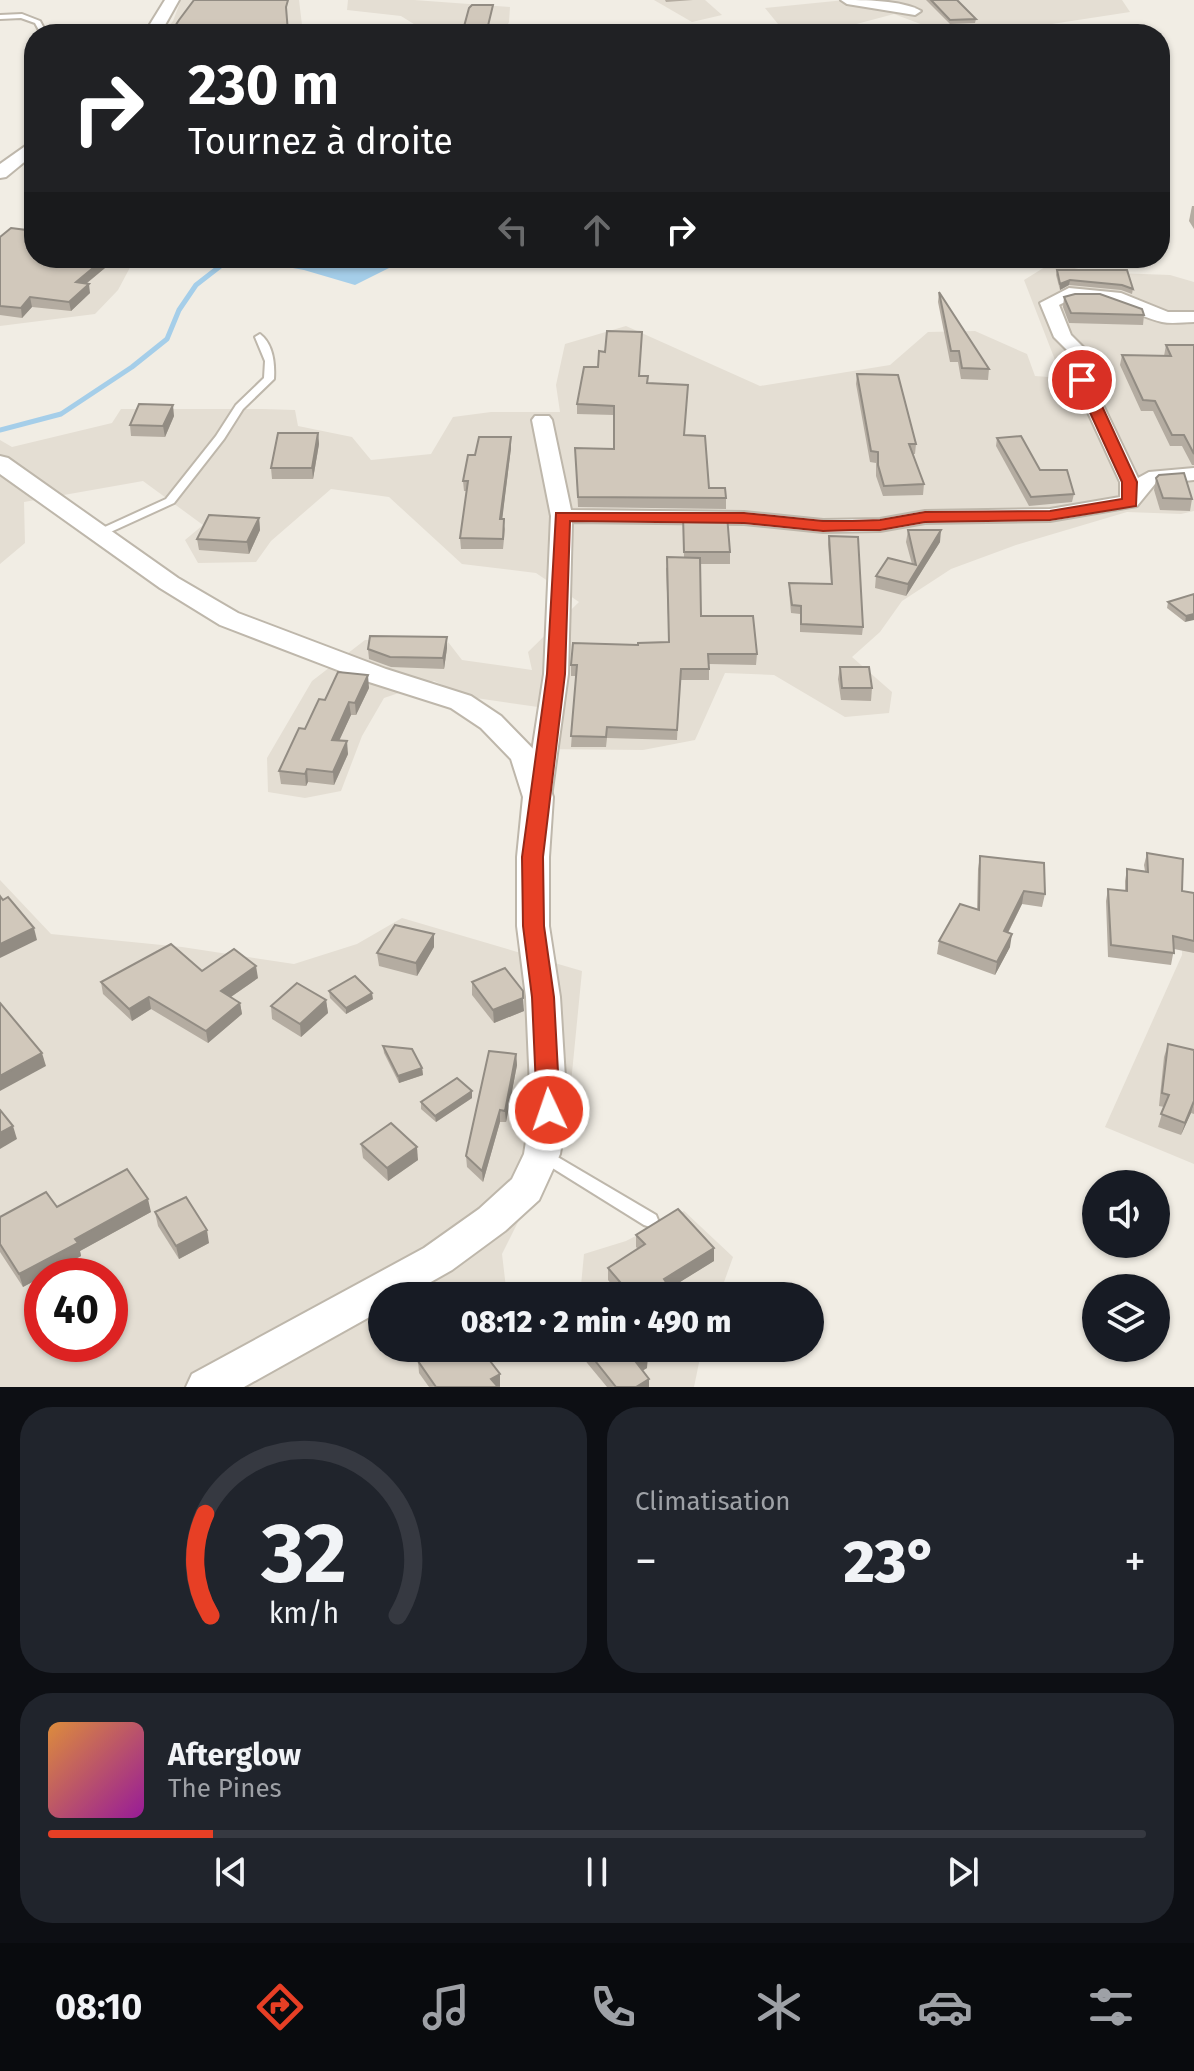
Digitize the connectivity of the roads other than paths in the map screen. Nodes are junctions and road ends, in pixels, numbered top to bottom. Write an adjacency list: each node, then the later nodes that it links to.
1 (172, 0): 6 (street)
2 (847, 0): 3 (street)
3 (915, 11)
4 (0, 17): 5 (lane)
5 (39, 24)
6 (158, 24)
7 (24, 153): 8 (street)
8 (0, 173)
9 (1194, 317): 14 (street)
10 (260, 337): 16 (lane)
11 (542, 420): 15 (street)
12 (0, 463): 16 (street)
13 (1194, 474): 14 (street)
14 (1130, 502): 15 (street)
15 (562, 516): 17 (street)
16 (100, 533): 17 (street)
17 (538, 797): 18 (street)
18 (542, 1154): 19 (lane); 20 (street)
19 (650, 1220)
20 (207, 1387)

